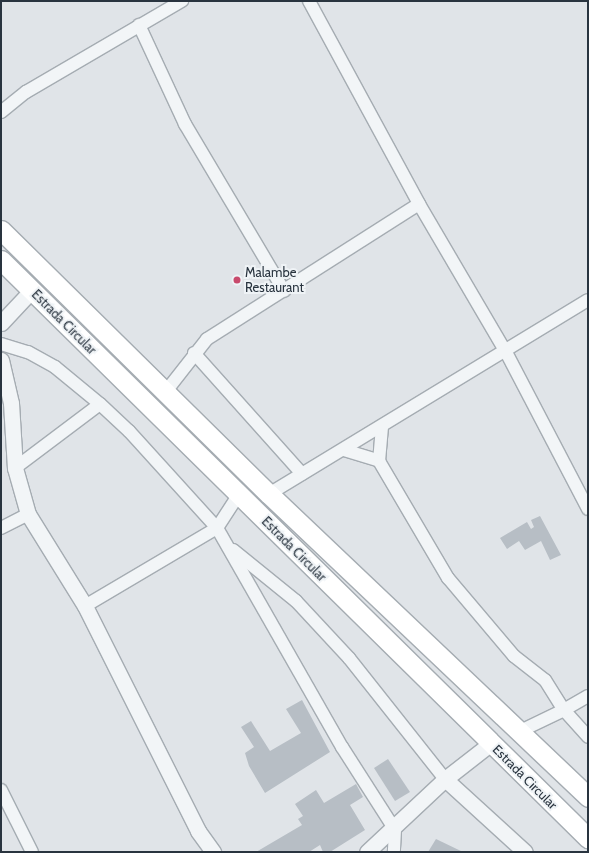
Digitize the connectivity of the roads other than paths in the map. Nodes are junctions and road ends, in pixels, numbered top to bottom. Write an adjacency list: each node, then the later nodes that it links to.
1 (182, 1): 3 (street)
2 (309, 1): 5 (street)
3 (139, 25): 4 (street); 9 (street)
4 (1, 112)
5 (419, 204): 9 (street); 13 (street)
6 (1, 230): 16 (main road, Estrada Circular)
7 (1, 260): 8 (main road, Estrada Circular)
8 (32, 290): 11 (street); 23 (main road, Estrada Circular)
9 (284, 291): 14 (street)
10 (588, 300): 13 (street)
11 (1, 323)
12 (1, 344): 17 (street)
13 (506, 352): 18 (street); 25 (street)
14 (194, 353): 16 (street); 22 (street)
15 (1, 360): 21 (street)
16 (166, 390): 24 (main road, Estrada Circular)
17 (100, 404): 21 (street); 28 (street)
18 (382, 427): 19 (street); 20 (street)
19 (344, 450): 20 (street); 22 (street)
20 (378, 461): 32 (street)
21 (15, 468): 26 (street)
22 (302, 474): 24 (street)
23 (238, 494): 28 (street); 35 (main road, Estrada Circular)
24 (269, 494): 33 (main road, Estrada Circular)
25 (588, 509)
26 (28, 514): 27 (street); 30 (street)
27 (1, 528)
28 (217, 528): 29 (street); 30 (street)
29 (229, 547): 36 (street); 39 (street)
30 (85, 606): 42 (street)
31 (588, 696): 32 (street)
32 (564, 710): 33 (street); 34 (street)
33 (518, 732): 38 (main road, Estrada Circular)
34 (588, 737)
35 (491, 743): 36 (street); 40 (main road, Estrada Circular)
36 (445, 779): 39 (street); 45 (street)
37 (1, 790): 41 (street)
38 (588, 797)
39 (394, 830): 43 (street); 44 (street)
40 (588, 838)
41 (32, 852)
42 (212, 852)
43 (367, 852)
44 (394, 852)
45 (525, 852)

